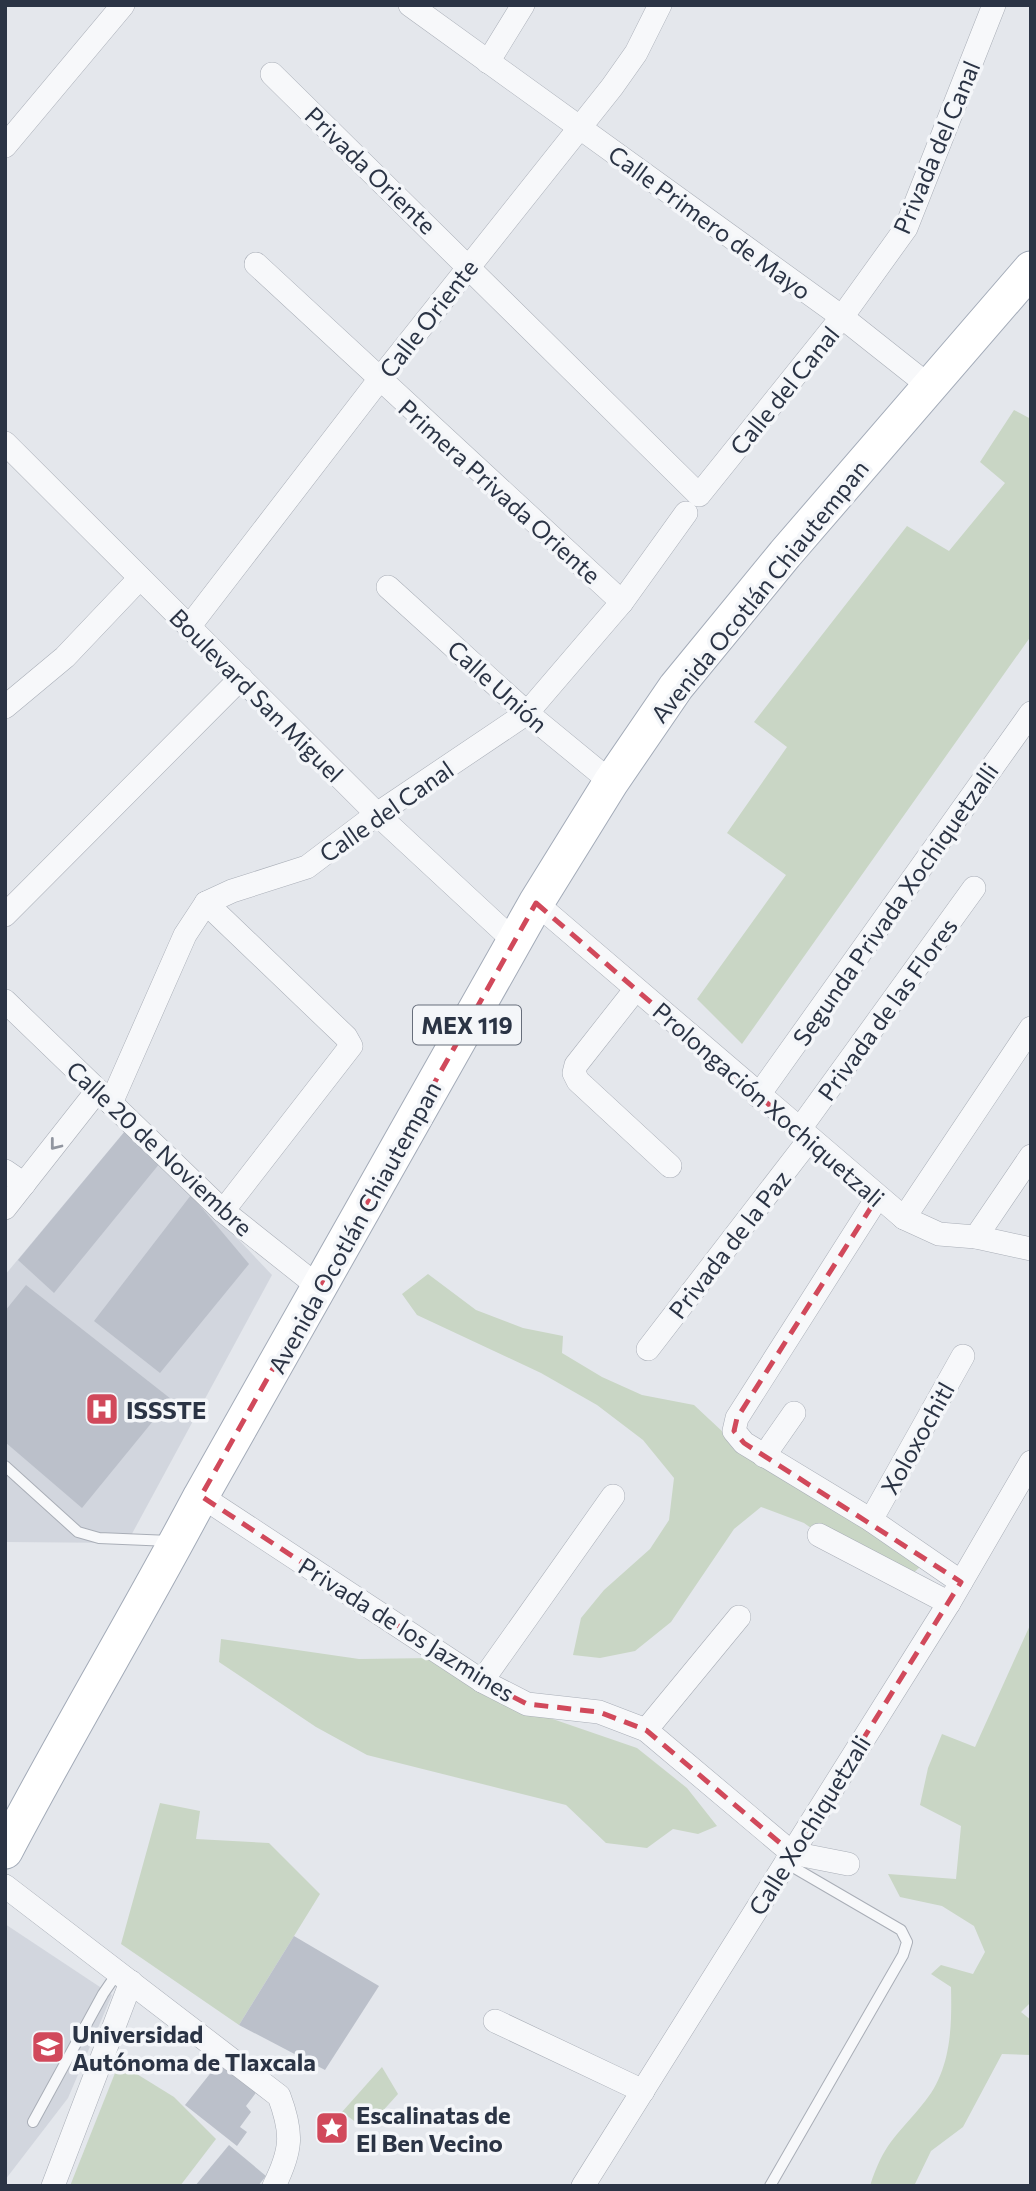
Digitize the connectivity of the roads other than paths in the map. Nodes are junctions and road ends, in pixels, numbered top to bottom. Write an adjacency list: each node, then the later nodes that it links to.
1 (124, 5): 9 (street)
2 (410, 5): 6 (street, Calle Primero de Mayo)
3 (523, 5): 6 (street)
4 (660, 5): 8 (street, Calle Oriente)
5 (994, 5): 13 (street, Privada del Canal)
6 (488, 62): 8 (street, Calle Primero de Mayo)
7 (272, 74): 11 (street, Privada Oriente)
8 (579, 128): 11 (street, Calle Oriente); 13 (street, Calle Primero de Mayo)
9 (5, 146)
10 (256, 264): 14 (street, Primera Privada Oriente)
11 (469, 266): 14 (street, Calle Oriente); 17 (street, Privada Oriente)
12 (1028, 277): 15 (main road, Avenida Ocotlán Chiautempan / MEX 119)
13 (842, 317): 15 (street, Calle Primero de Mayo); 17 (street, Calle del Canal)
14 (379, 380): 20 (street, Primera Privada Oriente); 21 (street, Calle Oriente)
15 (929, 386): 26 (main road, Avenida Ocotlán Chiautempan / MEX 119)
16 (5, 443): 18 (street, Boulevard San Miguel)
17 (692, 504): 20 (street, Calle del Canal)
18 (140, 578): 21 (street, Boulevard San Miguel); 23 (street)
19 (388, 587): 24 (street, Calle Unión)
20 (622, 602): 24 (street, Calle del Canal)
21 (189, 627): 22 (street, Boulevard San Miguel)
22 (241, 678): 27 (street, Boulevard San Miguel); 31 (street)
23 (6, 705)
24 (527, 713): 26 (street, Calle Unión); 27 (street, Calle del Canal)
25 (1031, 713): 36 (street, Segunda Privada Xochiquetzalli)
26 (611, 782): 30 (main road, Avenida Ocotlán Chiautempan / MEX 119)
27 (377, 814): 29 (street, Calle del Canal); 32 (street, Boulevard San Miguel)
28 (974, 888): 38 (street, Privada de las Flores)
29 (206, 903): 37 (street); 45 (street)
30 (536, 903): 32 (main road, Avenida Ocotlán Chiautempan / MEX 119); 33 (street, Prolongación Xochiquetzali)
31 (5, 915)
32 (514, 941): 49 (main road, Avenida Ocotlán Chiautempan / MEX 119)
33 (635, 990): 36 (street, Prolongación Xochiquetzali); 40 (street)
34 (5, 1002): 37 (street, Calle 20 de Noviembre)
35 (1031, 1028): 46 (street)
36 (758, 1096): 38 (street, Prolongación Xochiquetzali)
37 (104, 1097): 42 (street, one-way to 42); 45 (street, Calle 20 de Noviembre)
38 (804, 1135): 43 (street, Prolongación Xochiquetzali); 50 (street, Privada de la Paz)
39 (1031, 1156): 47 (street)
40 (670, 1166)
41 (5, 1171): 42 (street)
42 (24, 1184): 44 (street)
43 (877, 1198): 46 (street, Prolongación Xochiquetzali); 53 (street)
44 (5, 1209)
45 (223, 1211): 49 (street, Calle 20 de Noviembre)
46 (904, 1218): 47 (street, Prolongación Xochiquetzali)
47 (976, 1237): 48 (street, Prolongación Xochiquetzali)
48 (1031, 1249)
49 (320, 1288): 56 (main road, Avenida Ocotlán Chiautempan / MEX 119)
50 (648, 1349)
51 (963, 1356): 58 (street, Xoloxochitl)
52 (794, 1413): 53 (street)
53 (764, 1456): 58 (street)
54 (1031, 1462): 61 (street, Calle Xochiquetzali)
55 (5, 1466): 60 (lane)
56 (201, 1496): 60 (main road, Avenida Ocotlán Chiautempan / MEX 119); 64 (street, Privada de los Jazmines)
57 (612, 1496): 64 (street)
58 (871, 1520): 61 (street)
59 (819, 1535): 62 (street)
60 (177, 1542): 66 (main road, Avenida Ocotlán Chiautempan / MEX 119)
61 (961, 1582): 62 (street, Calle Xochiquetzali)
62 (949, 1603): 67 (street, Calle Xochiquetzali)
63 (738, 1617): 65 (street)
64 (482, 1681): 65 (street, Privada de los Jazmines)
65 (646, 1730): 67 (street, Privada de los Jazmines)
66 (5, 1851)
67 (789, 1858): 68 (street); 72 (street, Calle Xochiquetzali); 77 (lane)
68 (848, 1864)
69 (5, 1886): 70 (street)
70 (124, 1977): 73 (lane); 74 (street); 75 (street)
71 (495, 2021): 72 (street)
72 (643, 2091): 76 (street, Calle Xochiquetzali)
73 (33, 2122)
74 (54, 2186)
75 (274, 2186)
76 (583, 2186)
77 (771, 2186)

